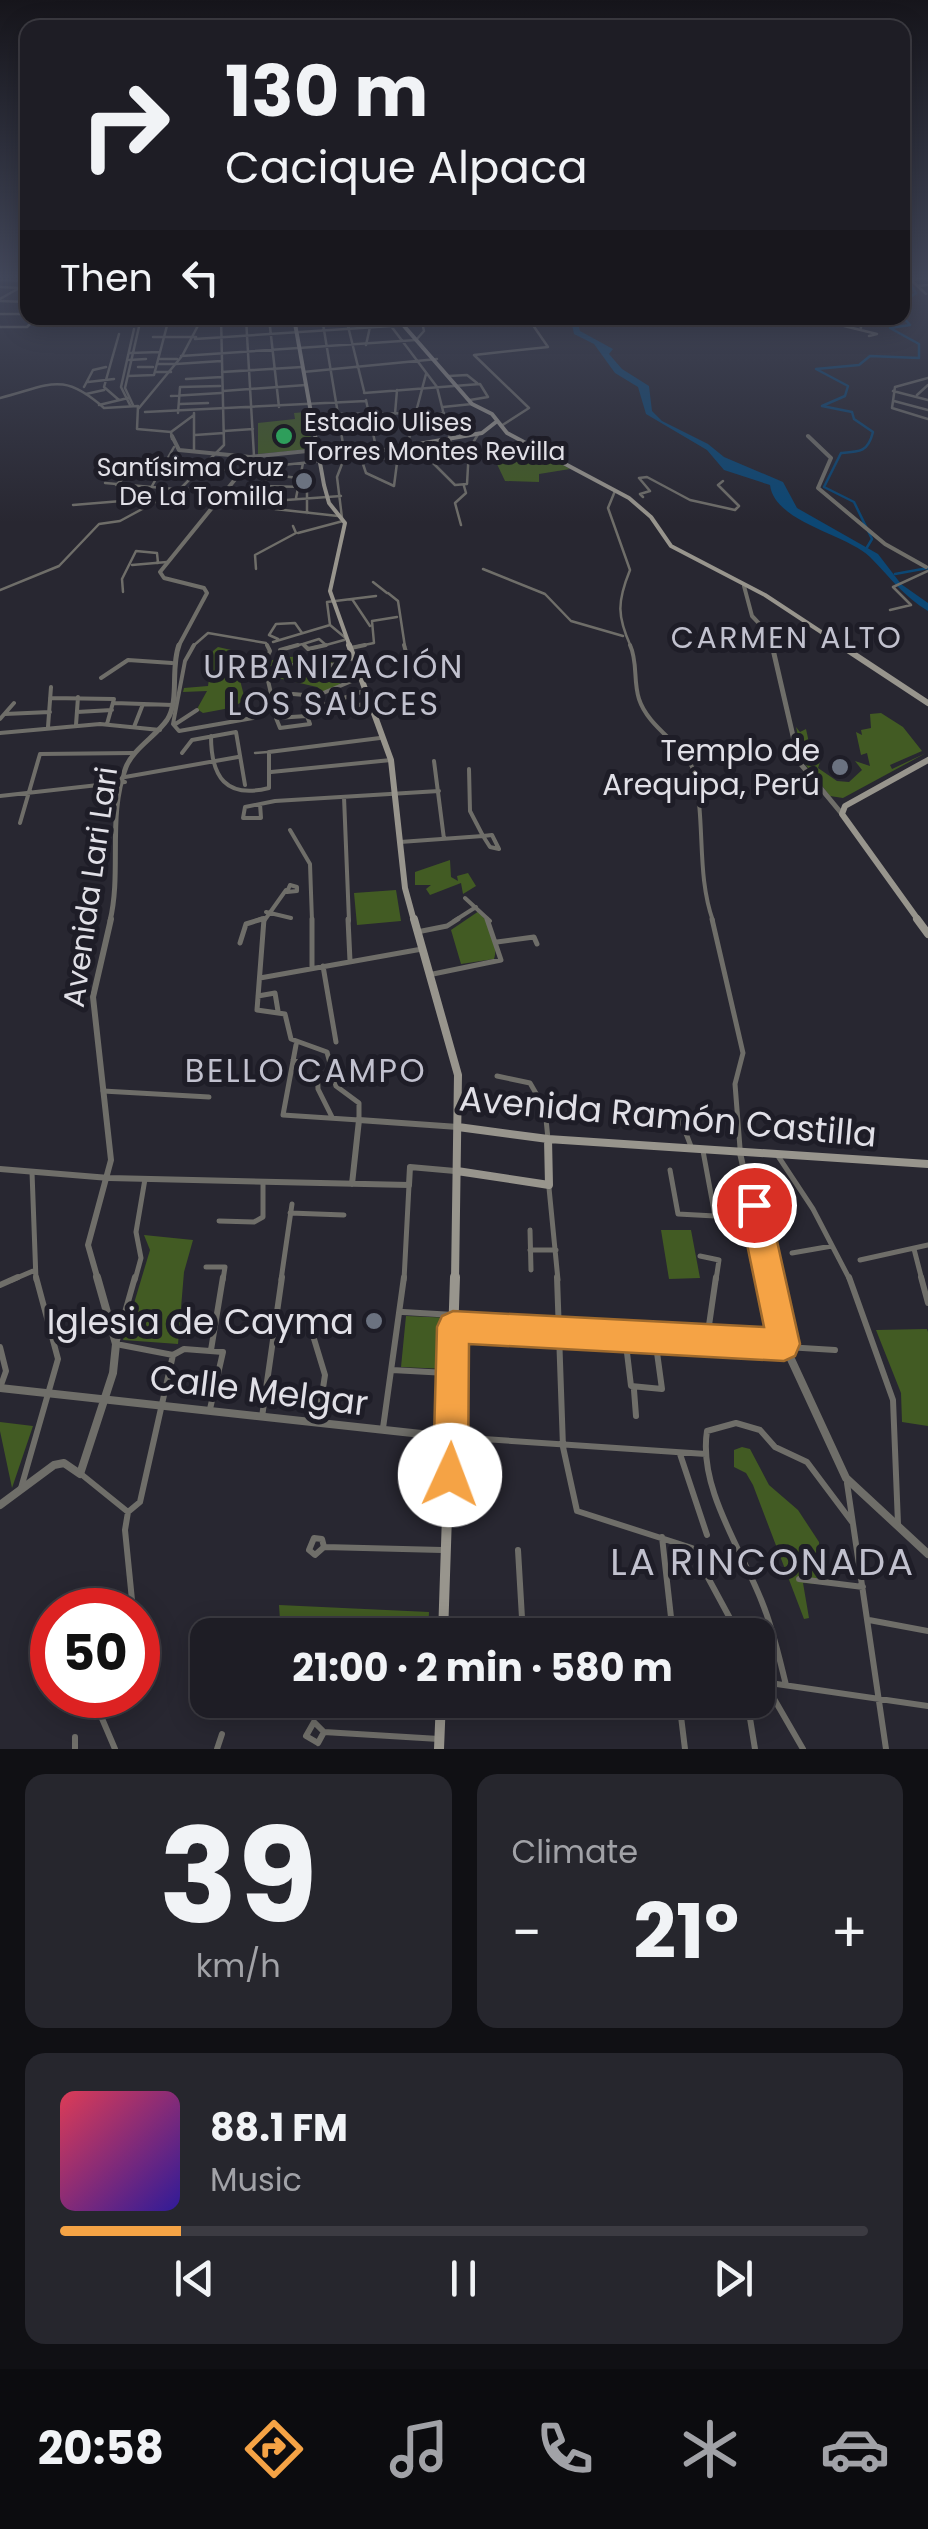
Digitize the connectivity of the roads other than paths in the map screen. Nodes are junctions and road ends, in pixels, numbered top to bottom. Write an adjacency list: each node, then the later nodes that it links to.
1 (146, 359): 22 (street)
2 (435, 359): 32 (main road)
3 (109, 360): 20 (street)
4 (124, 360): 59 (street)
5 (129, 360): 6 (street); 31 (street)
6 (135, 360)
7 (158, 360): 22 (street)
8 (176, 360): 22 (street)
9 (179, 360): 19 (street)
10 (248, 360): 27 (street)
11 (273, 360): 24 (street)
12 (302, 360): 25 (main road)
13 (329, 360): 26 (street)
14 (356, 360): 23 (street)
15 (429, 360): 18 (street)
16 (481, 360): 89 (street)
17 (222, 361): 19 (street); 30 (street)
18 (416, 361): 23 (street); 29 (street)
19 (176, 364): 22 (street); 28 (street)
20 (106, 367): 35 (street); 38 (street)
21 (138, 367): 22 (street)
22 (156, 367): 28 (street); 31 (street)
23 (358, 367): 26 (street); 52 (street)
24 (275, 369): 25 (street); 27 (street); 43 (street)
25 (303, 369): 26 (street); 41 (main road)
26 (331, 369): 66 (street)
27 (249, 370): 30 (street); 47 (street)
28 (172, 372): 73 (street)
29 (426, 374): 44 (street); 45 (street)
30 (222, 375): 34 (street); 40 (street)
31 (127, 376): 59 (street)
32 (449, 376): 37 (street); 42 (main road)
33 (114, 379): 35 (street)
34 (186, 379)
35 (104, 380): 38 (street); 46 (street)
36 (928, 382): 49 (street); 50 (street)
37 (476, 383): 42 (street); 64 (street)
38 (86, 384): 53 (street); 58 (street)
39 (208, 386): 40 (street); 54 (street); 56 (street)
40 (222, 386): 51 (street)
41 (306, 386): 43 (street); 68 (main road)
42 (457, 386): 44 (street); 64 (main road)
43 (277, 388): 47 (street); 72 (street)
44 (437, 388): 45 (street); 71 (street)
45 (420, 389): 48 (street); 86 (street)
46 (104, 390): 53 (street); 60 (street)
47 (251, 390): 51 (street); 74 (street)
48 (397, 390): 52 (street); 85 (street)
49 (925, 390): 57 (street)
50 (893, 391): 57 (street); 61 (street)
51 (223, 392): 54 (street); 75 (street)
52 (364, 393): 63 (street)
53 (86, 394): 69 (street)
54 (208, 394): 56 (street); 65 (street)
55 (171, 396): 56 (street)
56 (180, 396): 67 (street)
57 (915, 397): 62 (street)
58 (0, 398)
59 (128, 398): 60 (street); 70 (street)
60 (118, 400): 69 (street)
61 (892, 400): 76 (street); 87 (street)
62 (928, 400)
63 (366, 402): 66 (street); 84 (street)
64 (470, 402): 71 (street); 89 (main road)
65 (208, 403): 67 (street); 78 (street)
66 (337, 403): 68 (street); 83 (street)
67 (180, 404): 79 (street)
68 (308, 404): 72 (street); 82 (main road)
69 (99, 405): 70 (street)
70 (132, 405): 73 (street)
71 (443, 406): 80 (street)
72 (279, 407): 74 (street)
73 (139, 408): 91 (street)
74 (252, 409): 75 (street); 90 (street)
75 (223, 410): 78 (street); 92 (street)
76 (928, 410)
77 (145, 412): 79 (street)
78 (209, 412): 81 (street)
79 (178, 413): 81 (street)
80 (444, 413): 86 (street); 88 (street)
81 (194, 414): 91 (street); 94 (street)
82 (310, 414): 83 (street); 103 (main road)
83 (338, 414): 84 (street); 111 (street)
84 (369, 414): 85 (street); 105 (street)
85 (395, 414): 86 (street)
86 (413, 414): 99 (street)
87 (928, 419)
88 (449, 424): 95 (street); 97 (street)
89 (497, 425): 93 (main road); 129 (main road)
90 (252, 430): 92 (street); 109 (street)
91 (172, 432): 100 (street)
92 (224, 432): 94 (street); 106 (street)
93 (479, 434): 95 (main road); 102 (street)
94 (196, 435): 104 (street)
95 (461, 436): 97 (main road)
96 (808, 436): 148 (street)
97 (451, 438): 98 (main road); 101 (street)
98 (415, 444): 99 (main road); 112 (street)
99 (405, 446): 105 (main road); 108 (street)
100 (174, 447): 104 (street); 114 (street)
101 (452, 447): 102 (street); 112 (street)
102 (469, 448): 125 (street)
103 (317, 450): 107 (street); 113 (main road)
104 (194, 451): 106 (street)
105 (377, 452): 110 (main road)
106 (216, 454): 109 (street); 117 (street)
107 (283, 454): 109 (street); 116 (street)
108 (398, 455): 110 (street); 110 (street)
109 (254, 456): 118 (street)
110 (359, 457): 111 (main road)
111 (345, 458): 113 (main road); 132 (street)
112 (432, 460): 125 (street)
113 (320, 461): 115 (street); 136 (main road)
114 (162, 463): 117 (street); 123 (street); 126 (street)
115 (303, 463): 116 (street); 120 (street)
116 (282, 465): 119 (street)
117 (202, 467): 118 (street); 128 (street)
118 (244, 472): 119 (street); 130 (street)
119 (270, 476): 120 (street); 124 (street)
120 (299, 478): 127 (street)
121 (723, 481): 133 (street)
122 (104, 484): 123 (street)
123 (116, 484): 126 (street)
124 (258, 486): 127 (street); 131 (street)
125 (464, 486): 142 (street)
126 (151, 488): 128 (street)
127 (296, 488): 137 (street); 138 (street)
128 (179, 489): 130 (street); 135 (street)
129 (615, 490): 153 (main road); 167 (street)
130 (224, 494): 131 (street); 145 (street)
131 (247, 496): 134 (street)
132 (341, 496): 136 (street); 141 (street)
133 (643, 496)
134 (256, 497): 138 (street); 140 (street)
135 (162, 498): 139 (street); 154 (street)
136 (327, 498): 137 (street); 141 (main road)
137 (306, 499): 138 (street); 140 (street)
138 (296, 500)
139 (73, 505)
140 (307, 513): 141 (street)
141 (341, 519): 144 (street); 161 (main road)
142 (460, 525)
143 (293, 526): 144 (street)
144 (296, 534): 149 (street)
145 (168, 562): 146 (street); 174 (street, Avenida Lari Lari)
146 (158, 563): 147 (street); 147 (street)
147 (132, 565): 155 (street)
148 (927, 568): 152 (street)
149 (256, 569)
150 (483, 569): 167 (street)
151 (373, 582): 157 (street)
152 (902, 584): 162 (street)
153 (744, 586): 156 (main road); 158 (street)
154 (0, 590)
155 (123, 592)
156 (755, 592): 158 (main road); 186 (main road)
157 (388, 593): 163 (street)
158 (746, 594): 227 (street)
159 (376, 596): 160 (street)
160 (352, 599): 161 (street); 165 (street)
161 (334, 600): 164 (street); 170 (main road)
162 (890, 610)
163 (396, 617): 165 (street); 176 (street)
164 (330, 626): 166 (street); 170 (street)
165 (370, 626): 170 (street)
166 (302, 633): 169 (street); 169 (street)
167 (623, 636): 263 (street)
168 (262, 640): 169 (street); 172 (street); 198 (street)
169 (275, 640): 172 (street)
170 (348, 643): 171 (street); 173 (main road)
171 (280, 650)
172 (270, 651): 198 (street)
173 (354, 658): 175 (street); 177 (main road)
174 (172, 664): 178 (street); 190 (street, Avenida Lari Lari)
175 (329, 666): 175 (street)
176 (412, 673)
177 (362, 677): 182 (street); 185 (main road)
178 (101, 678)
179 (52, 686): 184 (street)
180 (361, 692): 182 (street)
181 (293, 694): 182 (street)
182 (316, 696)
183 (78, 697): 184 (street); 188 (street); 194 (street)
184 (50, 698): 193 (street)
185 (373, 702): 196 (street); 206 (main road)
186 (928, 702)
187 (14, 703): 195 (street)
188 (114, 703): 189 (street); 191 (street)
189 (143, 704): 190 (street); 202 (street)
190 (172, 705): 198 (street, Avenida Lari Lari)
191 (112, 710): 194 (street); 199 (street)
192 (197, 710): 198 (street)
193 (50, 712): 195 (street); 201 (street)
194 (77, 712): 200 (street)
195 (5, 714): 197 (street)
196 (306, 716): 196 (street)
197 (0, 719)
198 (172, 721): 203 (street, Avenida Lari Lari)
199 (106, 725): 200 (street); 202 (street)
200 (76, 726): 201 (street)
201 (48, 727): 204 (street)
202 (134, 727): 203 (street)
203 (160, 730): 208 (street, Avenida Lari Lari)
204 (0, 733)
205 (211, 736): 209 (street); 212 (street); 216 (street)
206 (384, 738): 207 (street); 213 (main road)
207 (269, 752): 211 (street); 218 (street)
208 (134, 753): 219 (street, Avenida Lari Lari); 222 (street)
209 (182, 753)
210 (248, 754): 212 (street)
211 (255, 754)
212 (238, 756): 216 (street); 220 (street)
213 (391, 760): 218 (street); 223 (main road)
214 (928, 760): 227 (main road)
215 (434, 761): 221 (street)
216 (212, 762): 218 (street); 219 (street)
217 (469, 769): 230 (street)
218 (271, 772)
219 (125, 780): 222 (street); 254 (street, Avenida Lari Lari)
220 (244, 785)
221 (439, 790): 223 (street); 230 (street)
222 (30, 792): 224 (street); 228 (street)
223 (396, 793): 225 (street); 231 (main road)
224 (0, 796)
225 (344, 797): 226 (street); 243 (street)
226 (260, 804): 226 (street)
227 (843, 810): 238 (main road)
228 (20, 823)
229 (290, 830): 245 (street)
230 (444, 839): 231 (street)
231 (400, 842): 237 (main road)
232 (286, 890): 235 (street)
233 (465, 898): 234 (street)
234 (476, 907): 237 (street); 239 (street)
235 (265, 915): 236 (street); 240 (street); 247 (street)
236 (291, 918)
237 (417, 932): 242 (main road)
238 (928, 934)
239 (497, 942): 241 (street); 246 (street)
240 (240, 943)
241 (537, 944)
242 (422, 948): 243 (street); 246 (main road)
243 (350, 961): 244 (street)
244 (323, 966): 245 (street); 250 (street)
245 (312, 968): 247 (street)
246 (430, 974): 259 (main road)
247 (260, 978): 248 (street)
248 (258, 996): 249 (street); 249 (street)
249 (278, 1013): 258 (street)
250 (336, 1042)
251 (296, 1045): 252 (street)
252 (294, 1060): 257 (street); 257 (street, Avenida Ramón Castilla)
253 (497, 1076): 260 (street)
254 (104, 1090): 255 (street); 270 (street, Avenida Lari Lari)
255 (209, 1098)
256 (677, 1110): 261 (street)
257 (332, 1118): 258 (street, Avenida Ramón Castilla)
258 (358, 1120): 259 (street, Avenida Ramón Castilla); 273 (street)
259 (458, 1127): 260 (main road, Avenida Ramón Castilla); 268 (main road)
260 (548, 1139): 261 (main road, Avenida Ramón Castilla); 275 (main road)
261 (692, 1149): 262 (main road, Avenida Ramón Castilla)
262 (703, 1150): 263 (main road, Avenida Ramón Castilla); 267 (street)
263 (740, 1153): 264 (main road, Avenida Ramón Castilla); 304 (street)
264 (777, 1155): 265 (main road, Avenida Ramón Castilla); 282 (street)
265 (928, 1164)
266 (0, 1169): 269 (street)
267 (670, 1170)
268 (457, 1171): 274 (street); 275 (main road); 295 (main road)
269 (32, 1172): 270 (street); 290 (street)
270 (110, 1178): 271 (street); 296 (street, Avenida Lari Lari)
271 (145, 1179): 272 (street); 296 (street)
272 (263, 1182): 273 (street); 279 (street)
273 (352, 1184): 274 (street)
274 (409, 1185): 294 (street)
275 (549, 1186): 285 (street)
276 (292, 1204): 277 (street)
277 (290, 1213): 278 (street); 318 (street)
278 (344, 1214)
279 (219, 1221)
280 (530, 1230): 284 (street)
281 (928, 1245): 283 (street)
282 (832, 1246): 286 (street); 331 (street)
283 (914, 1249): 288 (street); 293 (street)
284 (530, 1250): 285 (street); 291 (street)
285 (556, 1250): 299 (street)
286 (792, 1253)
287 (700, 1256): 302 (street)
288 (860, 1260)
289 (206, 1267): 306 (street)
290 (34, 1270): 292 (street); 313 (street)
291 (530, 1270)
292 (0, 1284)
293 (928, 1303)
294 (402, 1312): 295 (street); 309 (street)
295 (454, 1314): 297 (main road)
296 (117, 1324): 303 (street, Avenida Lari Lari)
297 (453, 1327): 299 (street); 310 (main road)
298 (312, 1329): 319 (street)
299 (556, 1332): 300 (street); 322 (street)
300 (625, 1336): 301 (street); 312 (street)
301 (655, 1338): 302 (street); 312 (street)
302 (706, 1340): 304 (street)
303 (116, 1344): 308 (street); 314 (street, Avenida Lari Lari)
304 (784, 1344): 307 (street); 326 (street)
305 (0, 1347): 311 (street)
306 (211, 1350): 308 (street); 316 (street)
307 (835, 1350)
308 (173, 1355): 315 (street)
309 (392, 1370): 310 (street); 320 (street)
310 (452, 1373): 321 (main road)
311 (0, 1388): 313 (street, Calle Melgar)
312 (634, 1389): 317 (street)
313 (50, 1394): 314 (street, Calle Melgar); 327 (street)
314 (105, 1399): 315 (street, Calle Melgar); 325 (street, Avenida Lari Lari)
315 (162, 1406): 316 (street, Calle Melgar); 329 (street)
316 (210, 1412): 318 (street, Calle Melgar)
317 (636, 1416)
318 (262, 1418): 319 (street, Calle Melgar)
319 (317, 1425): 320 (street, Calle Melgar)
320 (382, 1432): 321 (street, Calle Melgar)
321 (452, 1437): 322 (street, Calle Melgar); 336 (main road)
322 (563, 1447): 323 (street, Calle Melgar); 333 (street)
323 (680, 1453): 324 (street, Calle Melgar); 332 (street)
324 (706, 1454): 330 (street); 348 (street)
325 (80, 1474): 327 (street); 329 (street)
326 (846, 1478): 330 (street); 331 (street)
327 (20, 1491): 328 (street)
328 (0, 1504)
329 (128, 1512): 340 (street)
330 (852, 1522): 339 (street)
331 (898, 1529): 337 (street)
332 (707, 1535)
333 (662, 1536): 343 (street); 344 (street)
334 (324, 1547): 336 (street)
335 (518, 1550): 342 (street)
336 (446, 1551): 341 (main road)
337 (928, 1554)
338 (799, 1579): 339 (street)
339 (863, 1587): 345 (street)
340 (131, 1588)
341 (444, 1618)
342 (522, 1618)
343 (671, 1618)
344 (730, 1618)
345 (868, 1620): 346 (street); 349 (street)
346 (928, 1630)
347 (775, 1684): 348 (street)
348 (786, 1685): 349 (street)
349 (879, 1699): 351 (street); 366 (street)
350 (775, 1701): 365 (street)
351 (928, 1706)
352 (102, 1718): 361 (street)
353 (440, 1718): 359 (main road)
354 (681, 1718): 363 (street)
355 (750, 1718): 364 (street)
356 (324, 1732): 359 (street)
357 (222, 1734): 362 (street)
358 (76, 1738): 360 (street)
359 (439, 1744)
360 (75, 1749)
361 (115, 1749)
362 (217, 1749)
363 (684, 1749)
364 (755, 1749)
365 (803, 1749)
366 (886, 1749)

